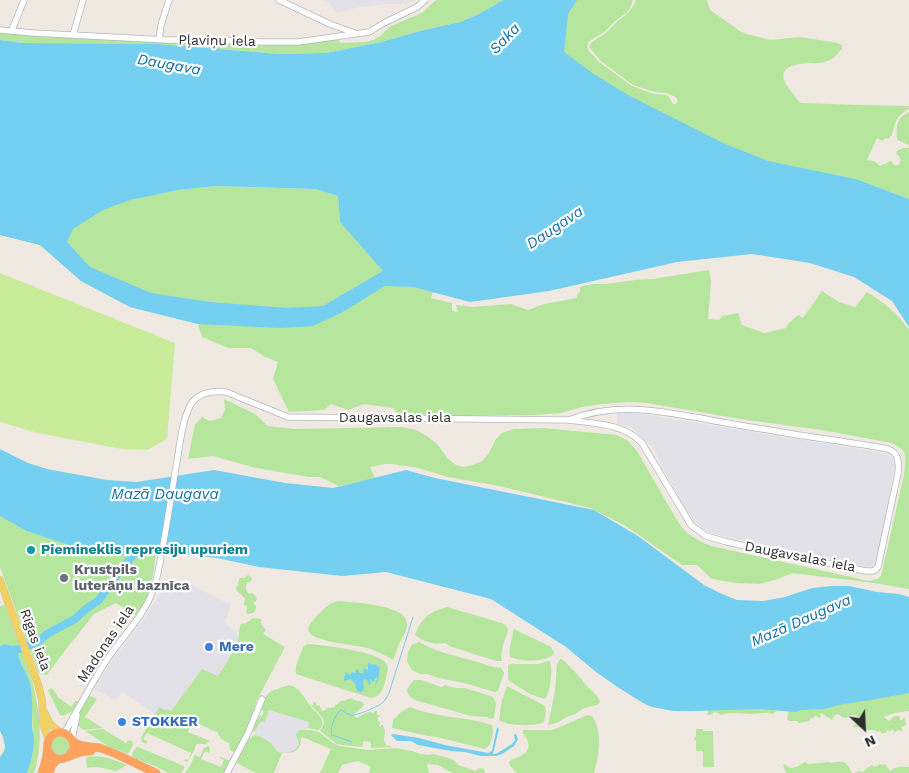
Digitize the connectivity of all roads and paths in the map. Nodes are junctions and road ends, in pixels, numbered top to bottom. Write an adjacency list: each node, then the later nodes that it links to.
1 (24, 0): 8 (street)
2 (82, 0): 10 (street)
3 (168, 0): 6 (street)
4 (279, 0): 9 (street)
5 (425, 0): 9 (street, Pļaviņu iela)
6 (161, 25): 11 (street); 12 (street)
7 (0, 30): 8 (street, Pļaviņu iela)
8 (12, 30): 10 (street, Pļaviņu iela)
9 (355, 33): 12 (street, Pļaviņu iela)
10 (73, 35): 11 (street, Pļaviņu iela)
11 (159, 40): 12 (street, Pļaviņu iela)
12 (167, 40)
13 (569, 420): 13 (street, Daugavsalas iela); 14 (street, Daugavsalas iela)
14 (159, 565): 17 (street, Madonas iela)
15 (0, 580): 18 (main road, Rīgas iela)
16 (262, 699): 29 (street)
17 (80, 706): 19 (street, Madonas iela); 21 (street, Madonas iela)
18 (43, 709): 19 (main road, Rīgas iela); 20 (main road, Rīgas iela)
19 (62, 733): 20 (highway); 21 (highway)
20 (49, 740): 22 (highway)
21 (73, 741): 23 (highway); 24 (highway)
22 (48, 750): 25 (highway); 26 (highway)
23 (111, 753): 24 (highway); 28 (highway)
24 (69, 756): 25 (highway)
25 (58, 759): 27 (highway)
26 (42, 773)
27 (49, 773)
28 (156, 773)
29 (227, 773)

